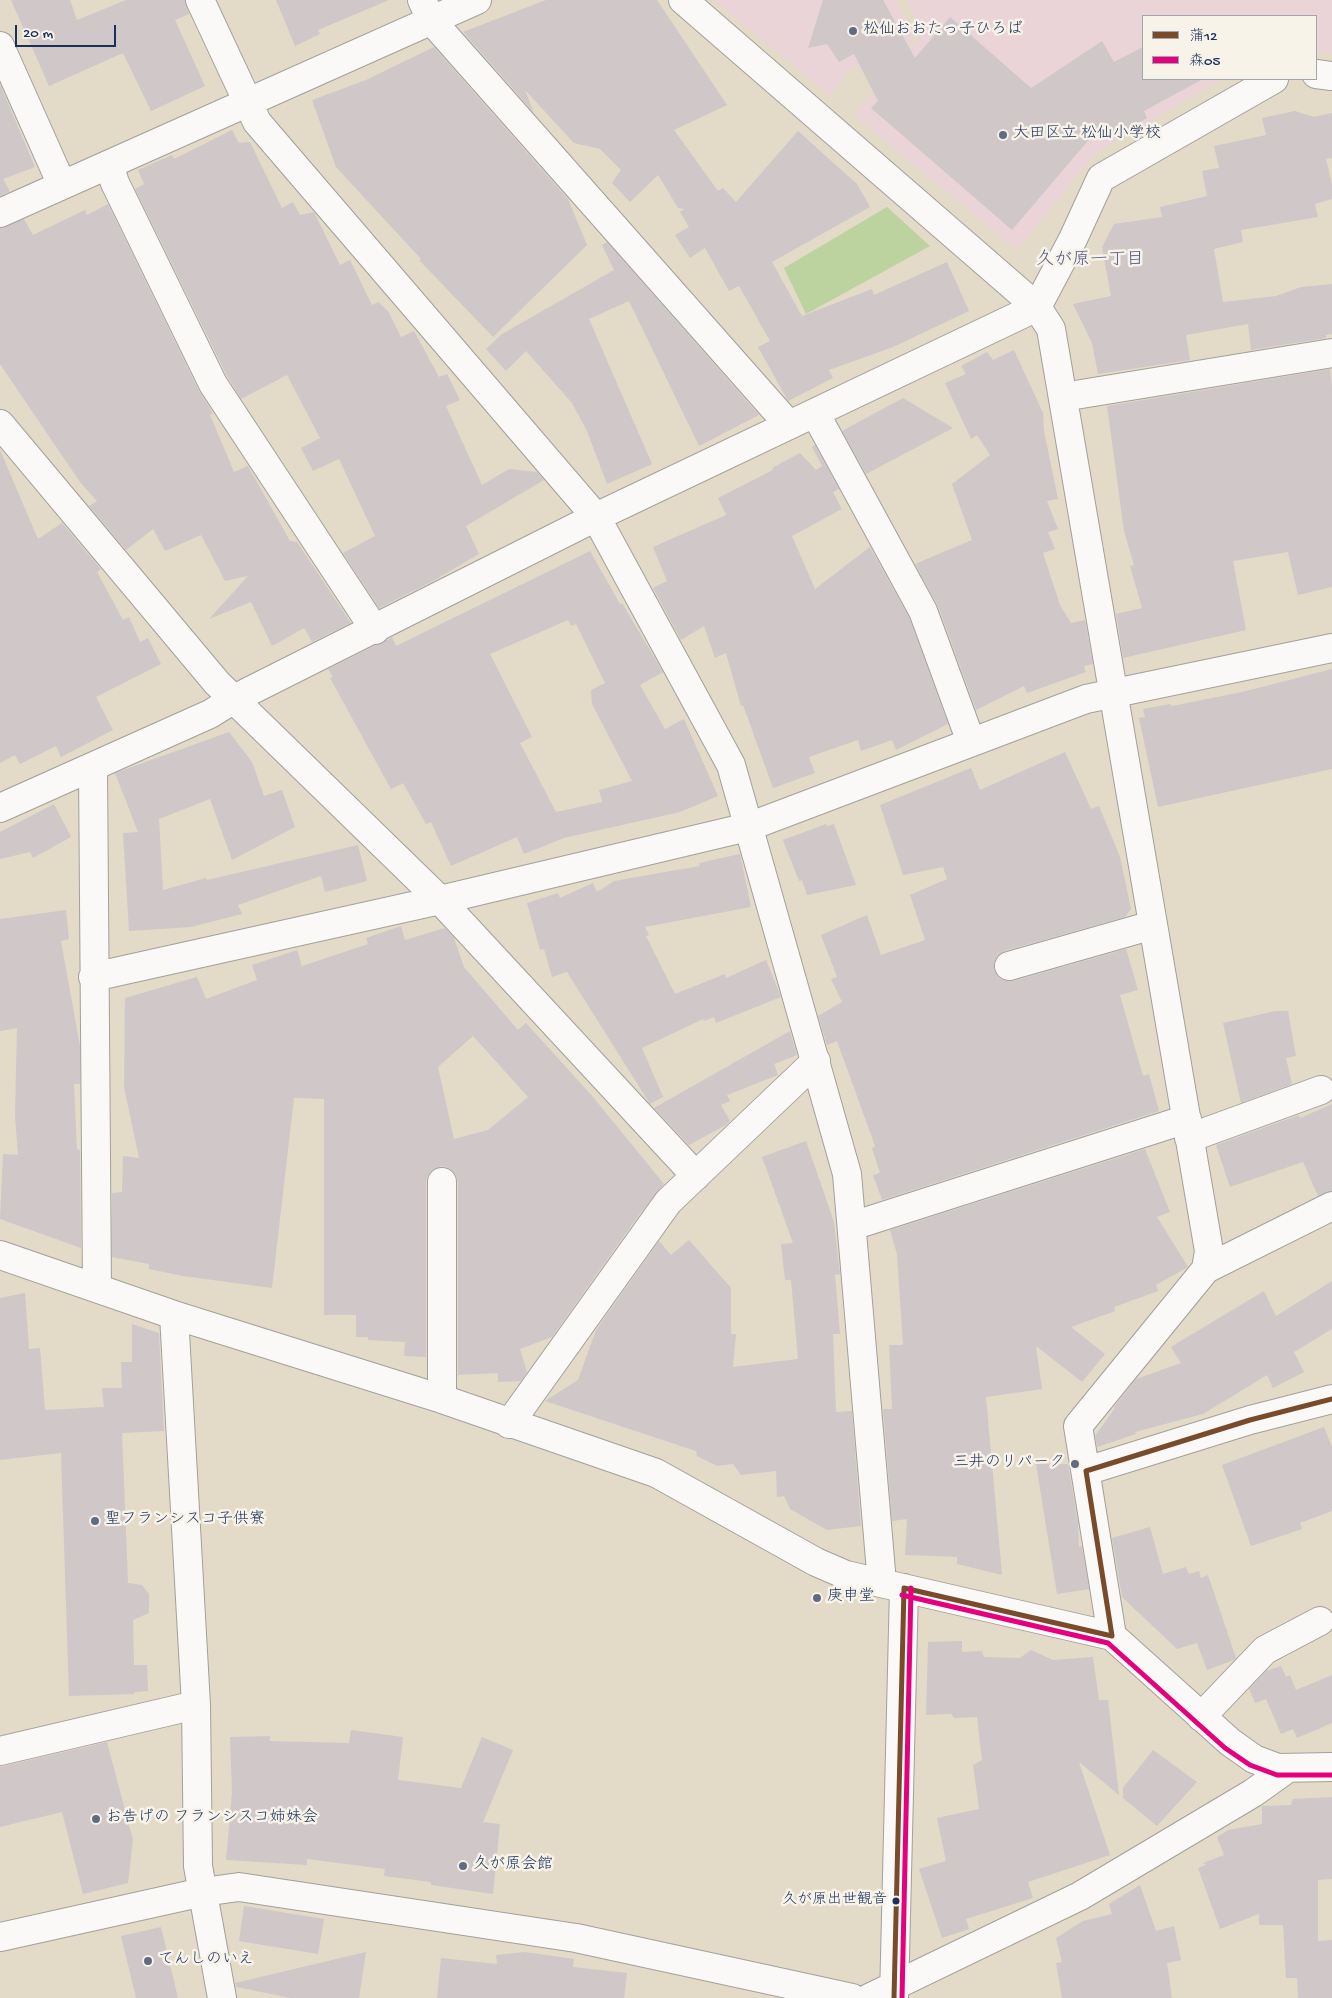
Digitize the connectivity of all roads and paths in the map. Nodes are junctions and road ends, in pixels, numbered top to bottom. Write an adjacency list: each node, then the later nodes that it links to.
1 (200, 0): 9 (street)
2 (477, 0): 4 (street)
3 (683, 0): 13 (street)
4 (426, 10): 9 (street); 18 (street)
5 (0, 46): 11 (street)
6 (1317, 74): 7 (street)
7 (1332, 76)
8 (1272, 80): 13 (street)
9 (247, 103): 10 (street); 19 (street)
10 (109, 164): 11 (street); 20 (street)
11 (62, 185): 12 (street)
12 (0, 213)
13 (1037, 307): 15 (street); 16 (street)
14 (1332, 352): 15 (street)
15 (1063, 397): 22 (street)
16 (815, 413): 18 (street); 24 (street)
17 (0, 424): 23 (street)
18 (789, 425): 19 (street)
19 (596, 517): 20 (street); 27 (street)
20 (375, 630): 23 (street)
21 (1332, 648): 22 (street)
22 (1113, 694): 24 (street); 29 (street)
23 (234, 699): 25 (street); 28 (street)
24 (970, 742): 27 (street)
25 (93, 767): 26 (street); 31 (street)
26 (0, 808)
27 (748, 827): 28 (street); 32 (street)
28 (440, 900): 31 (street); 35 (street)
29 (1153, 925): 30 (street); 34 (street)
30 (1009, 966)
31 (93, 977): 41 (street)
32 (816, 1061): 35 (street); 38 (street)
33 (1321, 1090): 34 (street)
34 (1188, 1128): 38 (street); 40 (street)
35 (696, 1176): 45 (street)
36 (442, 1182): 43 (street)
37 (1332, 1206): 40 (street)
38 (852, 1226): 47 (street)
39 (0, 1255): 41 (street)
40 (1206, 1269): 46 (street)
41 (97, 1288): 42 (street)
42 (174, 1314): 43 (street); 50 (street)
43 (442, 1399): 45 (street)
44 (1332, 1399): 46 (street)
45 (508, 1424): 47 (street)
46 (1086, 1471): 49 (street)
47 (893, 1586): 49 (street); 57 (street)
48 (1320, 1621): 51 (street)
49 (1112, 1636): 51 (street)
50 (196, 1705): 52 (street); 55 (street)
51 (1202, 1717): 54 (street)
52 (0, 1751)
53 (1332, 1767): 54 (street)
54 (1288, 1768): 57 (street)
55 (203, 1892): 56 (street); 58 (street); 59 (street)
56 (0, 1937)
57 (885, 1995)
58 (222, 1998)
59 (852, 1998)

